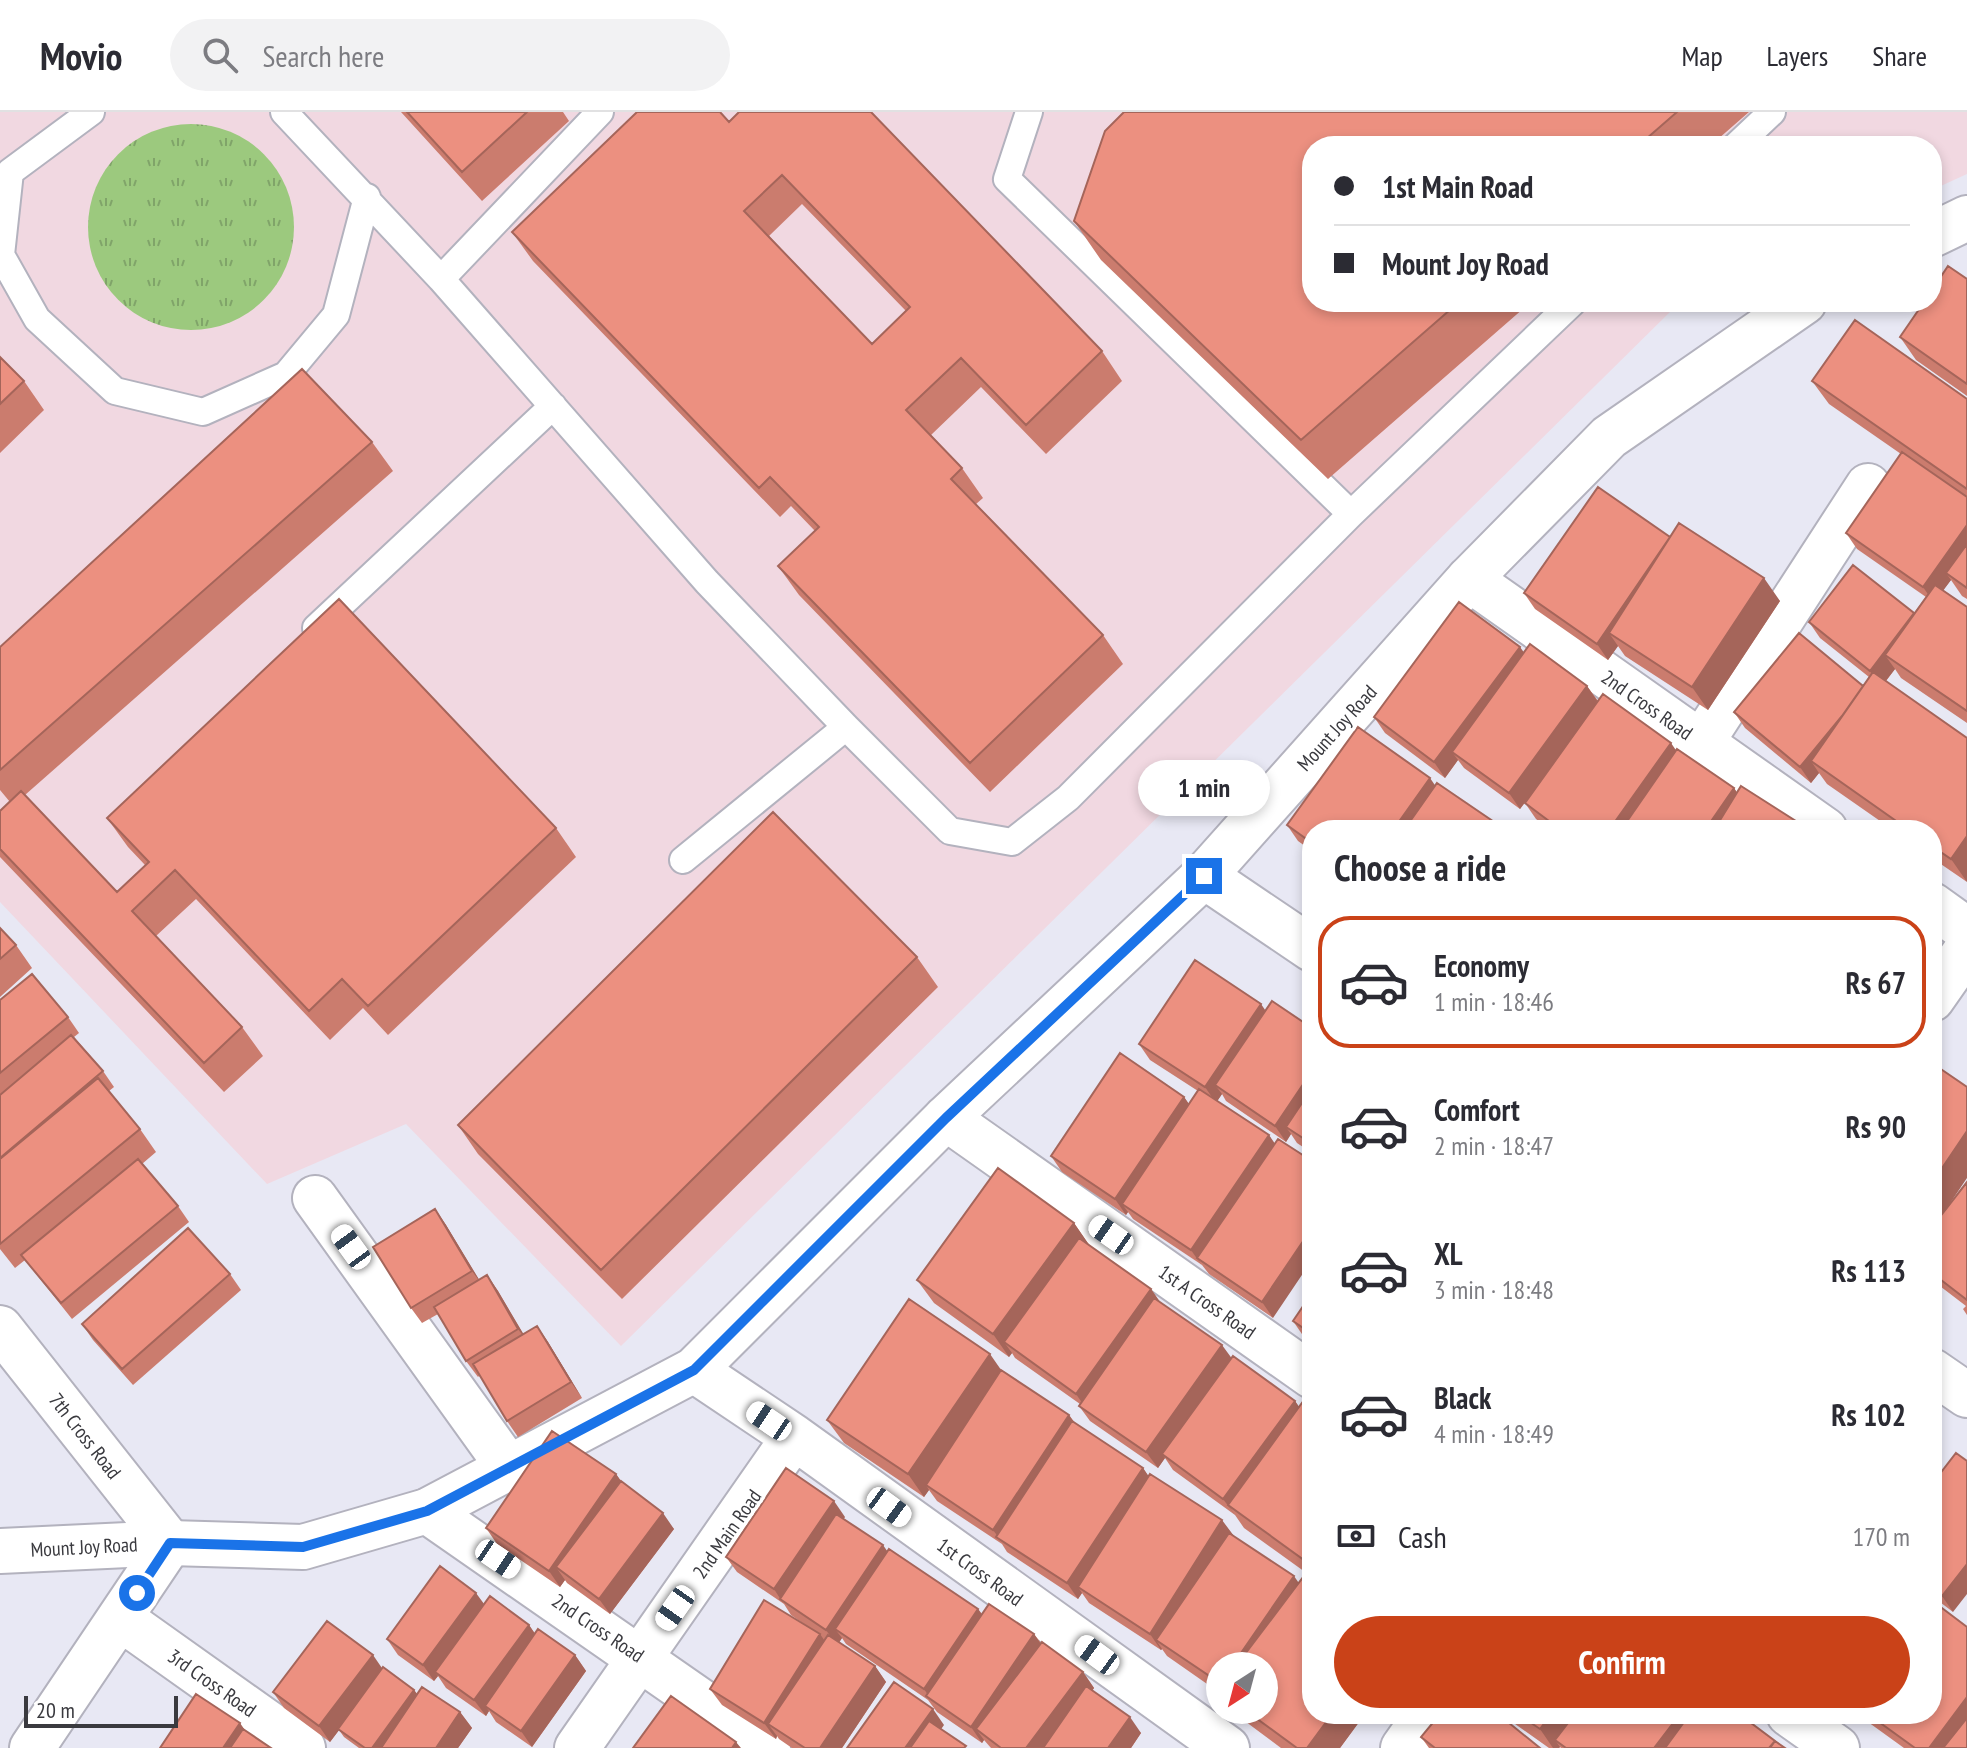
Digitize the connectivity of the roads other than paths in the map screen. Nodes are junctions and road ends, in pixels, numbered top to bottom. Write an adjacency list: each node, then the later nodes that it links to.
1 (91, 112): 7 (lane)
2 (284, 112): 7 (lane)
3 (600, 112): 10 (lane)
4 (1029, 112): 15 (lane)
5 (1772, 112): 6 (lane)
6 (1747, 136)
7 (367, 197): 10 (lane)
8 (1967, 218): 9 (street)
9 (1942, 230)
10 (441, 279): 13 (lane)
11 (1563, 312): 15 (lane)
12 (1790, 312): 16 (street, Mount Joy Road)
13 (553, 406): 17 (lane); 18 (lane)
14 (1868, 486): 19 (street)
15 (1351, 514): 18 (lane)
16 (1469, 579): 19 (street, 2nd Cross Road); 22 (street, Mount Joy Road)
17 (298, 644)
18 (846, 727): 21 (lane)
19 (1701, 743): 20 (street, 2nd Cross Road)
20 (1811, 820)
21 (683, 860)
22 (1204, 876): 25 (street); 28 (street, Mount Joy Road)
23 (1942, 912): 24 (street)
24 (1967, 930)
25 (1302, 942)
26 (1967, 949): 27 (street)
27 (1942, 985)
28 (946, 1118): 31 (street, 1st A Cross Road); 32 (street, Mount Joy Road)
29 (315, 1198): 36 (street)
30 (0, 1328): 38 (street, 7th Cross Road)
31 (1302, 1369)
32 (694, 1370): 35 (street, 1st Cross Road); 36 (street, Mount Joy Road)
33 (1942, 1378): 34 (street)
34 (1967, 1395)
35 (794, 1437): 41 (street, 2nd Main Road); 48 (street, 1st Cross Road)
36 (509, 1468): 37 (street, Mount Joy Road)
37 (427, 1511): 38 (street, Mount Joy Road); 41 (street, 2nd Cross Road)
38 (170, 1543): 39 (street, Mount Joy Road); 40 (street)
39 (0, 1551)
40 (120, 1618): 44 (street); 45 (street, 3rd Cross Road)
41 (641, 1657): 46 (street, 2nd Main Road); 47 (street, 2nd Cross Road)
42 (1420, 1724): 49 (street)
43 (1803, 1724): 50 (street)
44 (32, 1748)
45 (303, 1748)
46 (577, 1748)
47 (768, 1748)
48 (1227, 1748)
49 (1403, 1748)
50 (1837, 1748)

